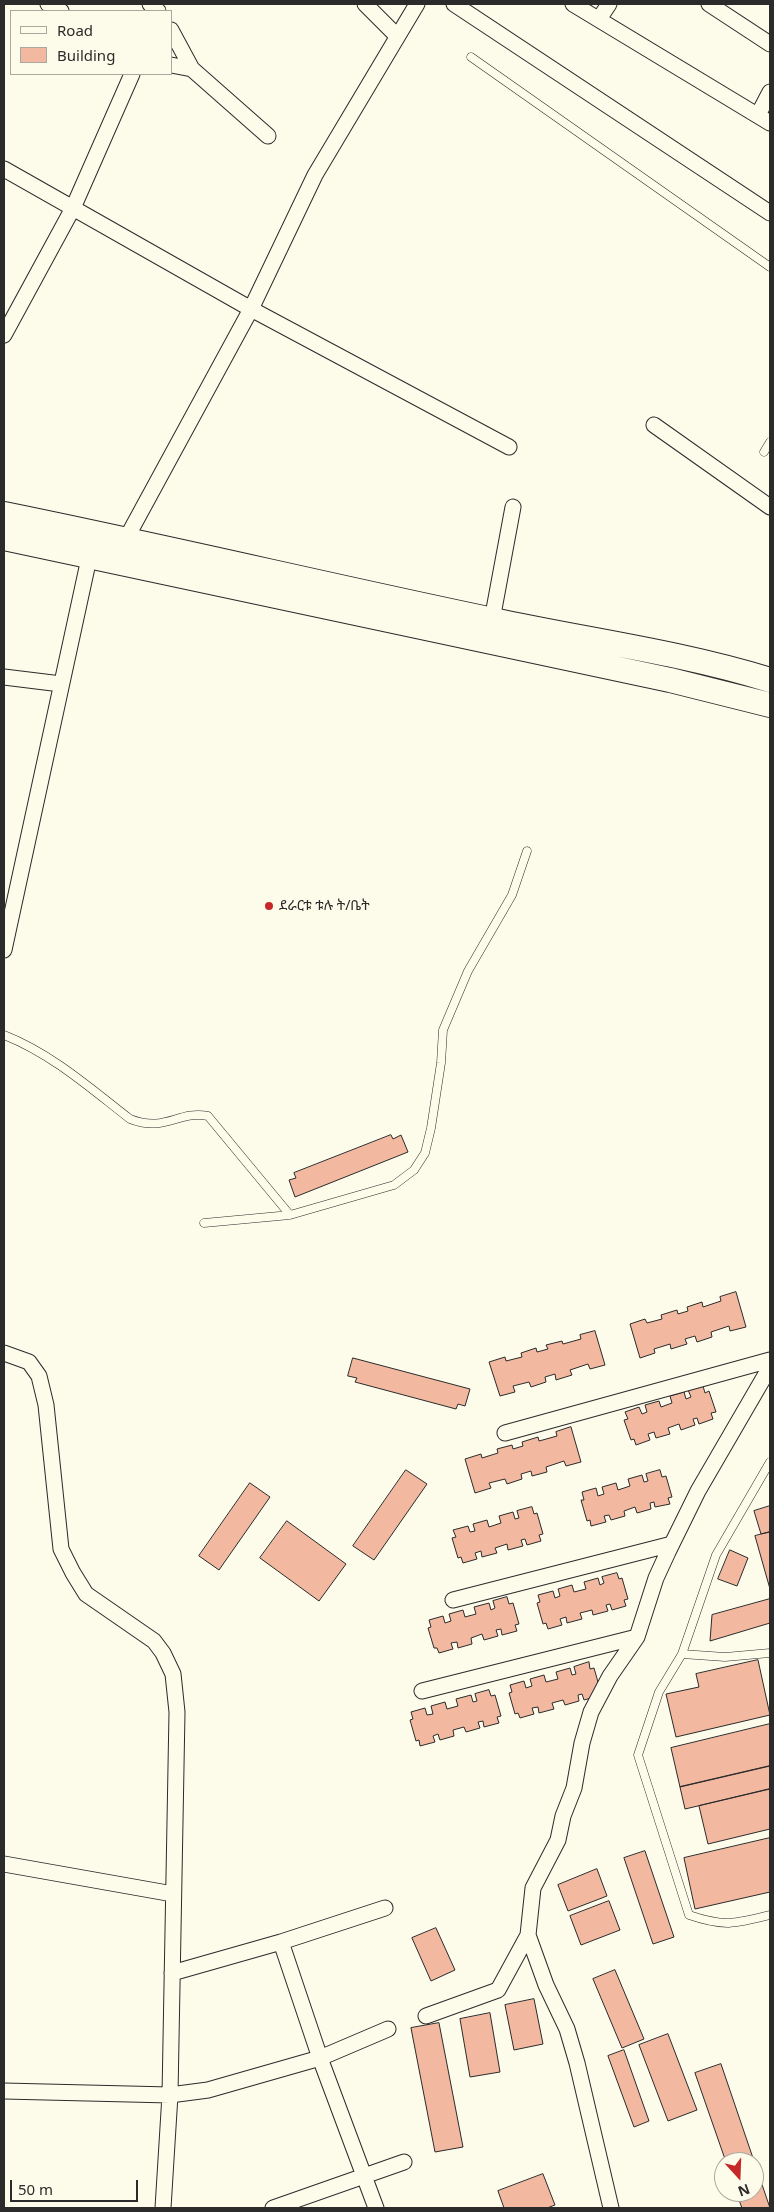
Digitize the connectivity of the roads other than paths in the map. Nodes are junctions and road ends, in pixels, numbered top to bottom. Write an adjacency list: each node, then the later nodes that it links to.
1 (48, 4): 8 (street)
2 (365, 4): 11 (street)
3 (418, 4): 11 (street)
4 (454, 4): 22 (street)
5 (573, 4): 9 (street)
6 (609, 4): 9 (street)
7 (709, 4): 12 (street)
8 (59, 10)
9 (599, 19): 18 (street)
10 (172, 32): 15 (street)
11 (398, 36): 24 (street)
12 (770, 44)
13 (471, 57): 23 (lane)
14 (172, 65): 15 (street)
15 (192, 69): 19 (street)
16 (132, 75): 21 (street)
17 (770, 92): 18 (street)
18 (764, 119)
19 (268, 136)
20 (4, 169): 21 (street)
21 (73, 208): 24 (street); 25 (street)
22 (770, 213)
23 (770, 267)
24 (251, 309): 28 (street); 35 (street)
25 (4, 335)
26 (654, 425): 31 (street)
27 (770, 442): 29 (lane)
28 (509, 447)
29 (764, 452)
30 (513, 507): 37 (street)
31 (770, 507)
32 (4, 514): 33 (main road)
33 (94, 532): 35 (main road); 36 (street)
34 (4, 538): 36 (main road)
35 (126, 539): 37 (main road)
36 (90, 556): 40 (street); 41 (main road)
37 (492, 620): 39 (main road)
38 (4, 677): 40 (street)
39 (769, 677)
40 (61, 684): 43 (street)
41 (770, 704)
42 (527, 851): 45 (lane)
43 (4, 950)
44 (4, 1035): 45 (lane)
45 (290, 1215): 46 (lane)
46 (204, 1223)
47 (4, 1353): 59 (street)
48 (770, 1360): 50 (street)
49 (770, 1367): 52 (street)
50 (506, 1433)
51 (770, 1462): 56 (lane)
52 (672, 1544): 53 (street); 54 (street)
53 (453, 1600)
54 (637, 1638): 57 (street); 62 (street)
55 (770, 1653): 56 (lane)
56 (682, 1654): 61 (lane)
57 (422, 1691)
58 (4, 1864): 59 (street)
59 (173, 1894): 64 (street)
60 (385, 1908): 63 (street)
61 (770, 1915)
62 (528, 1935): 65 (street); 75 (street)
63 (281, 1942): 64 (street); 67 (street)
64 (172, 1973): 69 (street)
65 (426, 2016)
66 (388, 2029): 67 (street)
67 (320, 2058): 69 (street); 71 (street)
68 (4, 2091): 69 (street)
69 (170, 2095): 72 (street)
70 (404, 2162): 71 (street)
71 (363, 2176): 73 (street); 74 (street)
72 (163, 2208)
73 (273, 2208)
74 (376, 2208)
75 (611, 2208)

